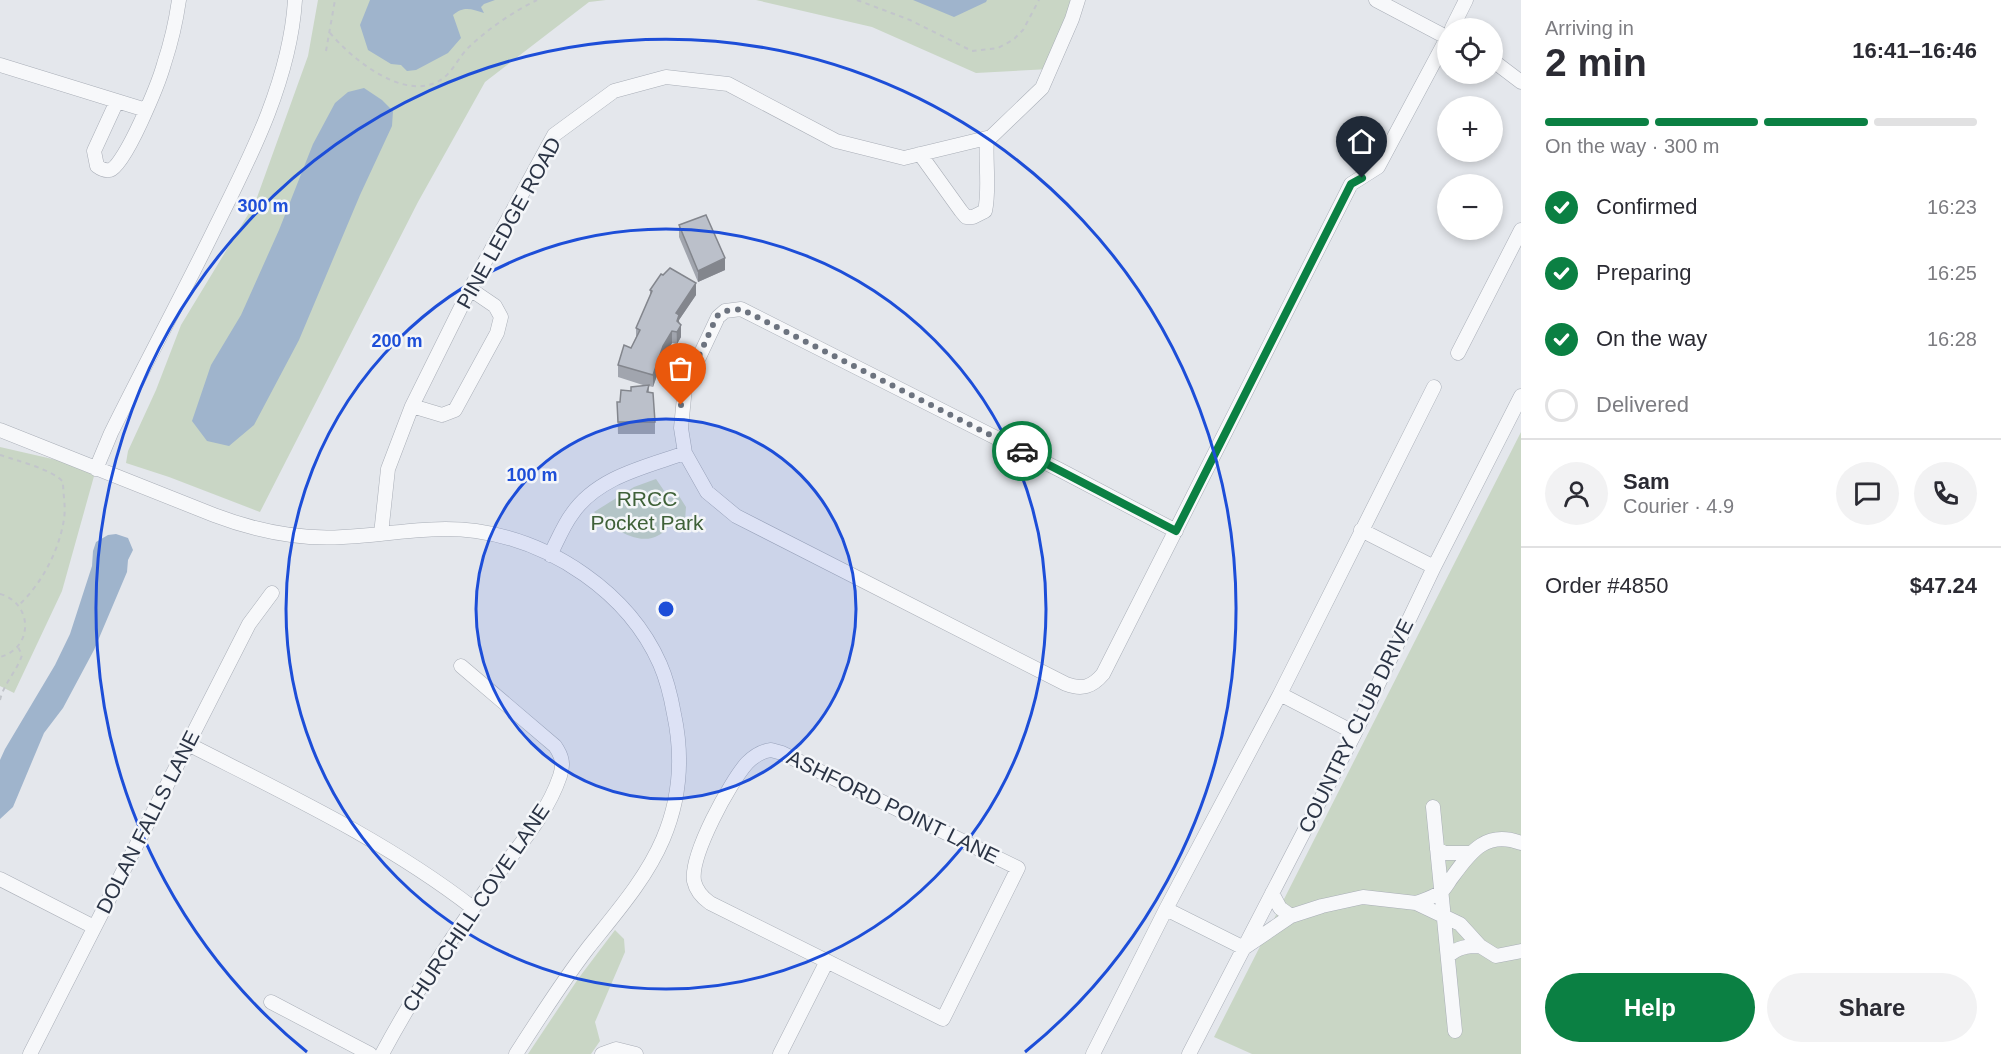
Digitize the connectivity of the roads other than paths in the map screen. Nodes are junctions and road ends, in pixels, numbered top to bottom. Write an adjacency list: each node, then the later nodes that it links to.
1 (179, 0): 13 (street)
2 (295, 0): 24 (street)
3 (1078, 0): 14 (street, PINE LEDGE ROAD)
4 (1376, 0): 7 (street)
5 (1466, 0): 6 (street)
6 (1457, 18)
7 (1437, 32)
8 (1437, 56): 26 (street)
9 (0, 65): 12 (street)
10 (1503, 68): 11 (street)
11 (1521, 82)
12 (117, 101): 13 (street); 13 (street)
13 (146, 110)
14 (987, 138): 15 (street, PINE LEDGE ROAD); 15 (street)
15 (920, 154): 17 (street, PINE LEDGE ROAD)
16 (1521, 230): 18 (street)
17 (470, 290): 21 (street, PINE LEDGE ROAD); 21 (street)
18 (1458, 353)
19 (1434, 387): 25 (street)
20 (1521, 396): 29 (street, COUNTRY CLUB DRIVE)
21 (412, 406): 27 (street, PINE LEDGE ROAD)
22 (0, 430): 24 (street)
23 (685, 453): 26 (street); 26 (street); 28 (street)
24 (96, 469): 27 (street)
25 (1361, 530): 29 (street); 32 (street)
26 (1176, 531)
27 (381, 534): 28 (street)
28 (550, 555): 59 (street)
29 (1434, 567): 33 (street, COUNTRY CLUB DRIVE)
30 (272, 593): 34 (street, DOLAN FALLS LANE)
31 (461, 666): 43 (street, CHURCHILL COVE LANE)
32 (1280, 694): 33 (street); 44 (street)
33 (1355, 733): 41 (street, COUNTRY CLUB DRIVE)
34 (188, 744): 43 (street); 47 (street, DOLAN FALLS LANE)
35 (1433, 807): 37 (street)
36 (1521, 843): 38 (street)
37 (1437, 849): 38 (street); 40 (street)
38 (1470, 853): 40 (street)
39 (5, 881): 47 (street)
40 (1441, 892): 42 (street); 45 (street)
41 (1272, 893): 46 (street); 49 (street, COUNTRY CLUB DRIVE)
42 (1416, 903): 45 (street); 46 (street)
43 (473, 908): 58 (street, CHURCHILL COVE LANE)
44 (1166, 909): 49 (street); 62 (street)
45 (1444, 915): 48 (street); 51 (street)
46 (1291, 916): 49 (street)
47 (94, 927): 56 (street, DOLAN FALLS LANE)
48 (1480, 945): 50 (street); 51 (street)
49 (1244, 948): 63 (street, COUNTRY CLUB DRIVE)
50 (1521, 951)
51 (1448, 956): 54 (street)
52 (827, 961): 52 (street, ASHFORD POINT LANE); 61 (street)
53 (271, 1002): 57 (street)
54 (1455, 1031)
55 (606, 1052): 60 (street)
56 (30, 1054)
57 (370, 1054)
58 (382, 1054)
59 (516, 1054)
60 (636, 1054)
61 (780, 1054)
62 (1093, 1054)
63 (1189, 1054)

